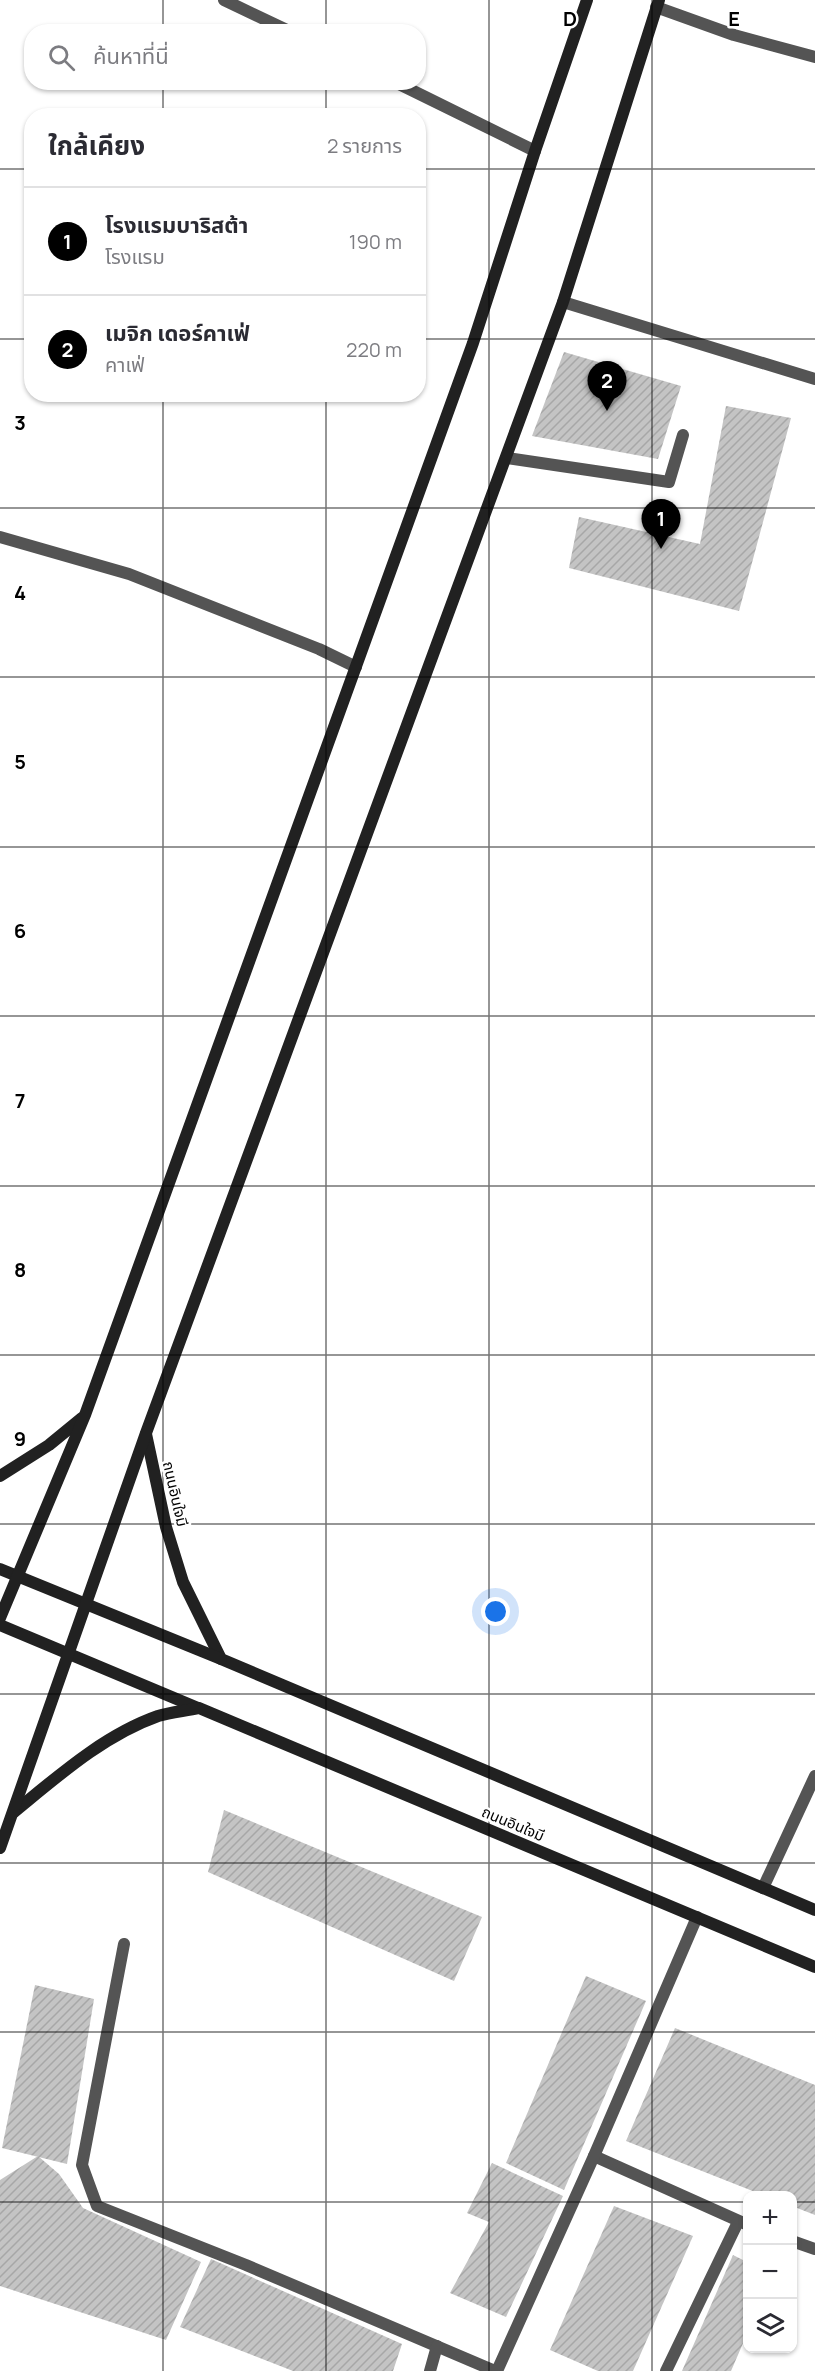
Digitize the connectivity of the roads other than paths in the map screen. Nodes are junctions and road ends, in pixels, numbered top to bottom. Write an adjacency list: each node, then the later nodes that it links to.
1 (224, 0): 4 (street)
2 (585, 1): 7 (main road)
3 (658, 4): 5 (street); 8 (main road)
4 (274, 24)
5 (815, 57)
6 (411, 90): 7 (street)
7 (535, 151): 13 (main road)
8 (563, 302): 9 (street); 11 (main road)
9 (815, 379)
10 (683, 435): 11 (street)
11 (507, 458): 15 (main road)
12 (0, 537): 13 (street)
13 (356, 667): 14 (main road)
14 (85, 1415): 16 (main road); 18 (main road)
15 (146, 1433): 19 (main road); 23 (main road, ถนนอินใจมี)
16 (0, 1476)
17 (0, 1569): 18 (main road)
18 (17, 1576): 19 (main road); 20 (main road)
19 (86, 1604): 22 (main road); 23 (main road)
20 (0, 1618)
21 (0, 1624): 22 (main road, ถนนอินใจมี)
22 (69, 1653): 24 (main road, ถนนอินใจมี); 26 (main road)
23 (221, 1659): 28 (main road)
24 (199, 1708): 26 (main road); 30 (main road, ถนนอินใจมี)
25 (815, 1776): 28 (street)
26 (13, 1812): 27 (main road)
27 (0, 1848)
28 (763, 1888): 29 (main road)
29 (815, 1910)
30 (697, 1917): 32 (main road, ถนนอินใจมี); 33 (street)
31 (124, 1944): 37 (street)
32 (815, 1967)
33 (594, 2156): 34 (street); 39 (street)
34 (743, 2223): 40 (street)
35 (797, 2243): 36 (street)
36 (815, 2249)
37 (437, 2346): 38 (street); 39 (street)
38 (430, 2371)
39 (496, 2371)
40 (666, 2371)

